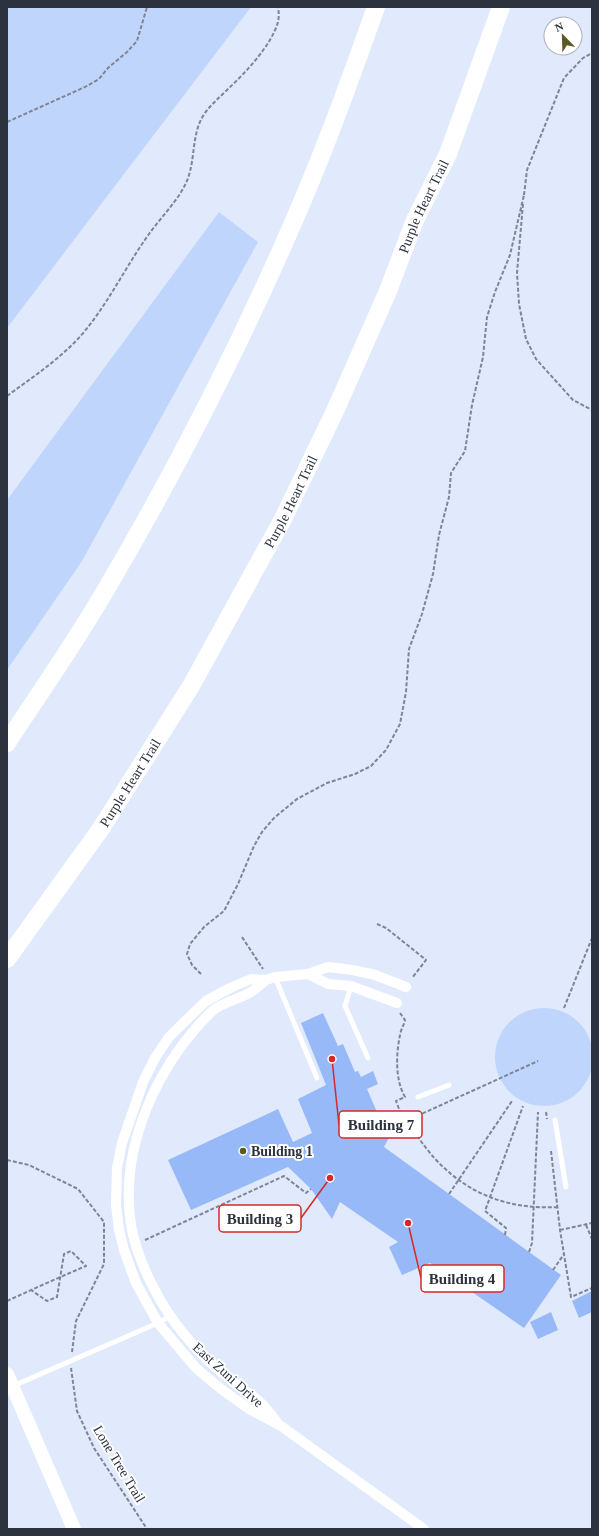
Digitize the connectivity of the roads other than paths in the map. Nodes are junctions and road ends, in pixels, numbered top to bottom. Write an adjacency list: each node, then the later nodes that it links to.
1 (376, 7): 3 (highway)
2 (501, 7): 4 (highway, Purple Heart Trail)
3 (7, 743)
4 (7, 959)
5 (308, 974): 6 (street, East Zuni Drive); 7 (street); 8 (street, East Zuni Drive)
6 (270, 979): 11 (lane); 16 (street, East Zuni Drive); 17 (street, East Zuni Drive)
7 (351, 986): 9 (street); 10 (lane)
8 (406, 987)
9 (398, 1007)
10 (368, 1058)
11 (317, 1078)
12 (449, 1085): 13 (lane)
13 (418, 1097)
14 (555, 1120): 15 (lane)
15 (566, 1186)
16 (170, 1316): 17 (lane); 19 (street, East Zuni Drive)
17 (158, 1323): 18 (lane); 19 (street, East Zuni Drive)
18 (10, 1380): 20 (main road)
19 (281, 1426): 21 (street, East Zuni Drive)
20 (74, 1529)
21 (424, 1529)

